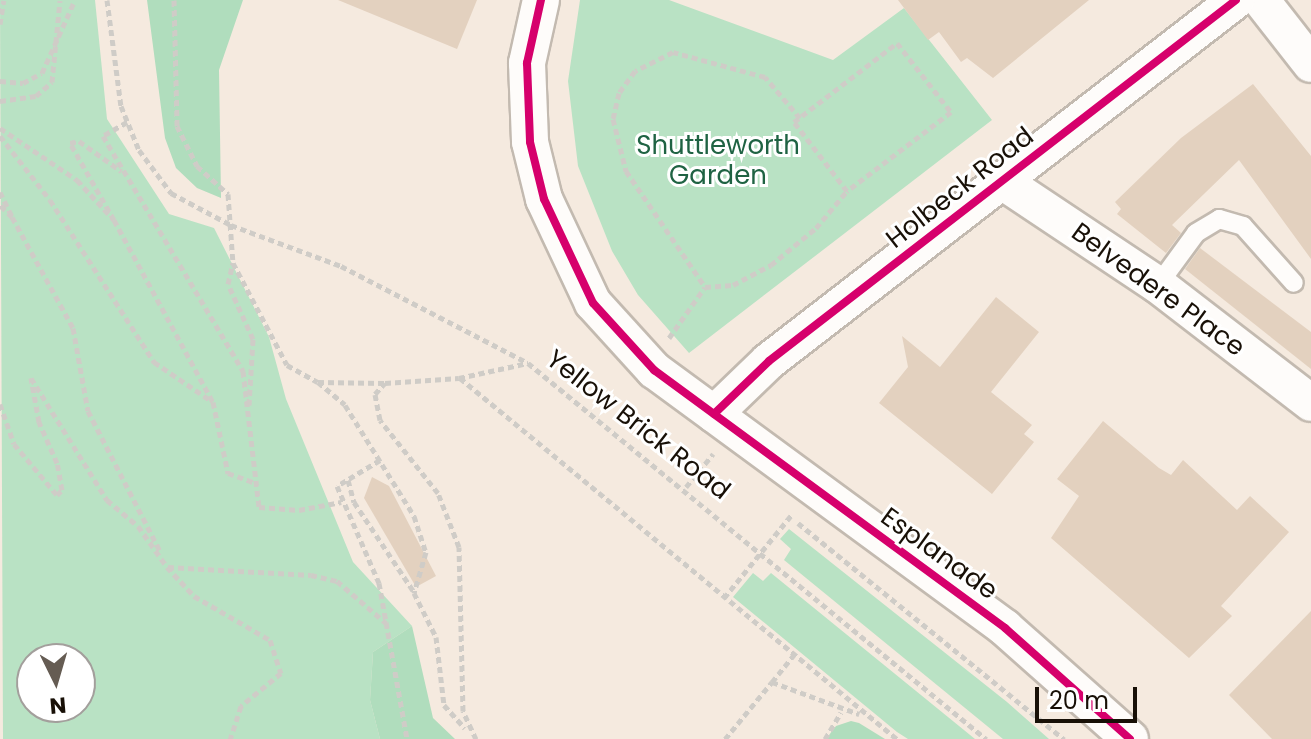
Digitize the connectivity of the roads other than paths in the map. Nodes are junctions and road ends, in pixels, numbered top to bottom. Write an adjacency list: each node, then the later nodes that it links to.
1 (541, 0): 9 (street, Esplanade)
2 (1236, 0): 5 (street, Holbeck Road)
3 (1261, 0): 4 (street)
4 (1311, 64)
5 (1002, 181): 7 (street, Belvedere Place); 9 (street, Holbeck Road)
6 (1294, 283): 7 (lane)
7 (1158, 285): 8 (street, Belvedere Place)
8 (1311, 403)
9 (714, 414): 10 (street, Esplanade)
10 (1130, 739)

